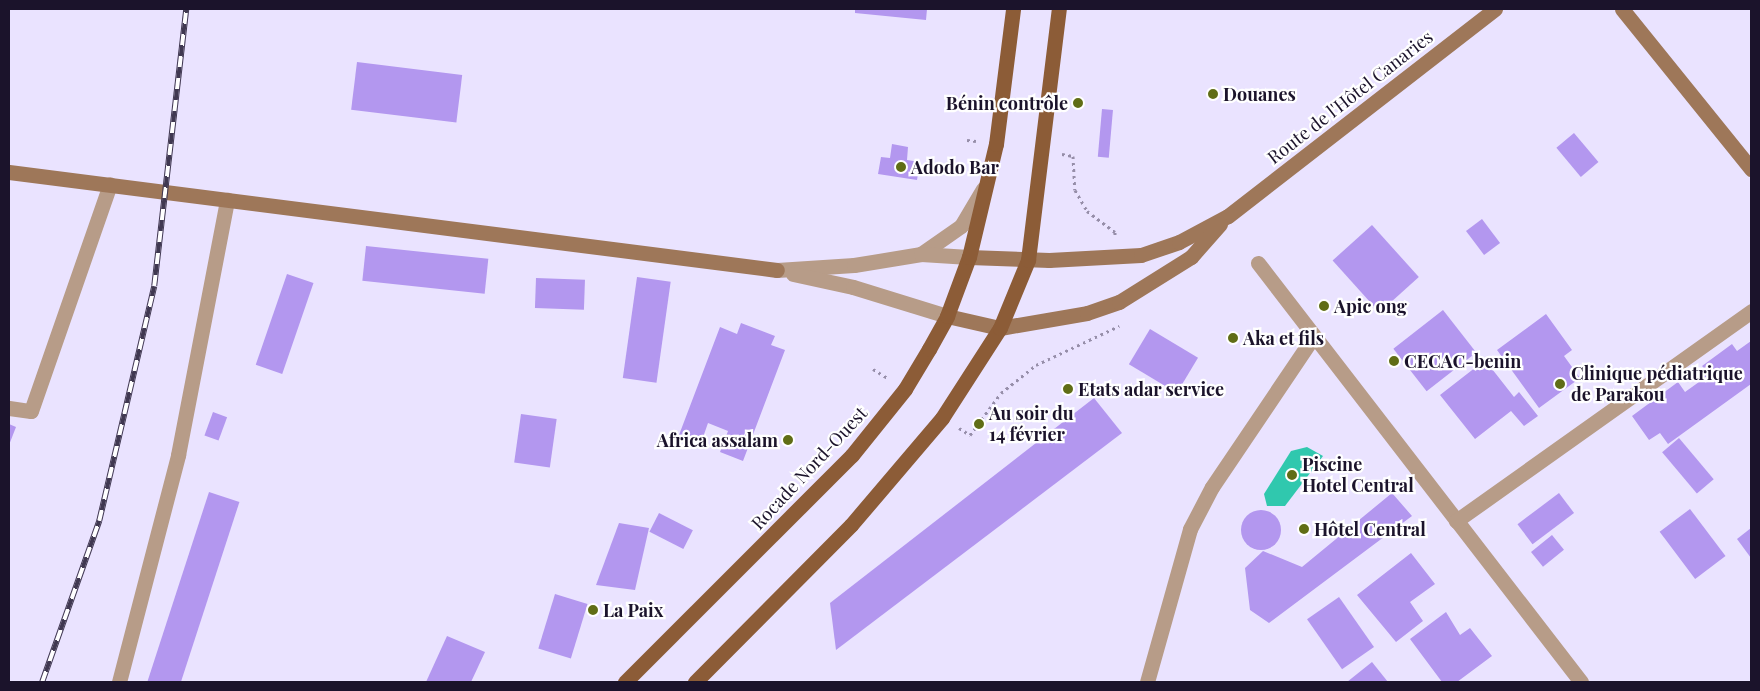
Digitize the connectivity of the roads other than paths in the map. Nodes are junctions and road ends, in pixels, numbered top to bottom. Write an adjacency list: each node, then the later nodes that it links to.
1 (1013, 9): 8 (main road, Rocade Nord-Ouest)
2 (1059, 9): 13 (main road)
3 (1495, 9): 10 (street, Route de l'Hôtel Canaries)
4 (1622, 9): 5 (street)
5 (1751, 169)
6 (9, 172): 7 (street)
7 (110, 184): 9 (street); 20 (street)
8 (986, 184): 11 (street); 12 (main road, Rocade Nord-Ouest)
9 (227, 200): 15 (street); 22 (street)
10 (1228, 216): 13 (street, Route de l'Hôtel Canaries); 18 (street, Route de l'Hôtel Canaries)
11 (921, 254): 12 (street); 15 (street)
12 (969, 257): 13 (street, Route de l'Hôtel Canaries); 17 (main road, Rocade Nord-Ouest)
13 (1028, 260): 18 (main road)
14 (1258, 263): 19 (street)
15 (777, 270): 17 (street)
16 (1751, 311): 21 (street)
17 (947, 316): 18 (street, Route de l'Hôtel Canaries); 23 (main road, Rocade Nord-Ouest)
18 (1000, 328): 24 (main road)
19 (1314, 336): 21 (street); 25 (street)
20 (9, 408)
21 (1456, 521): 26 (street)
22 (119, 682)
23 (625, 682)
24 (695, 682)
25 (1147, 682)
26 (1581, 682)

